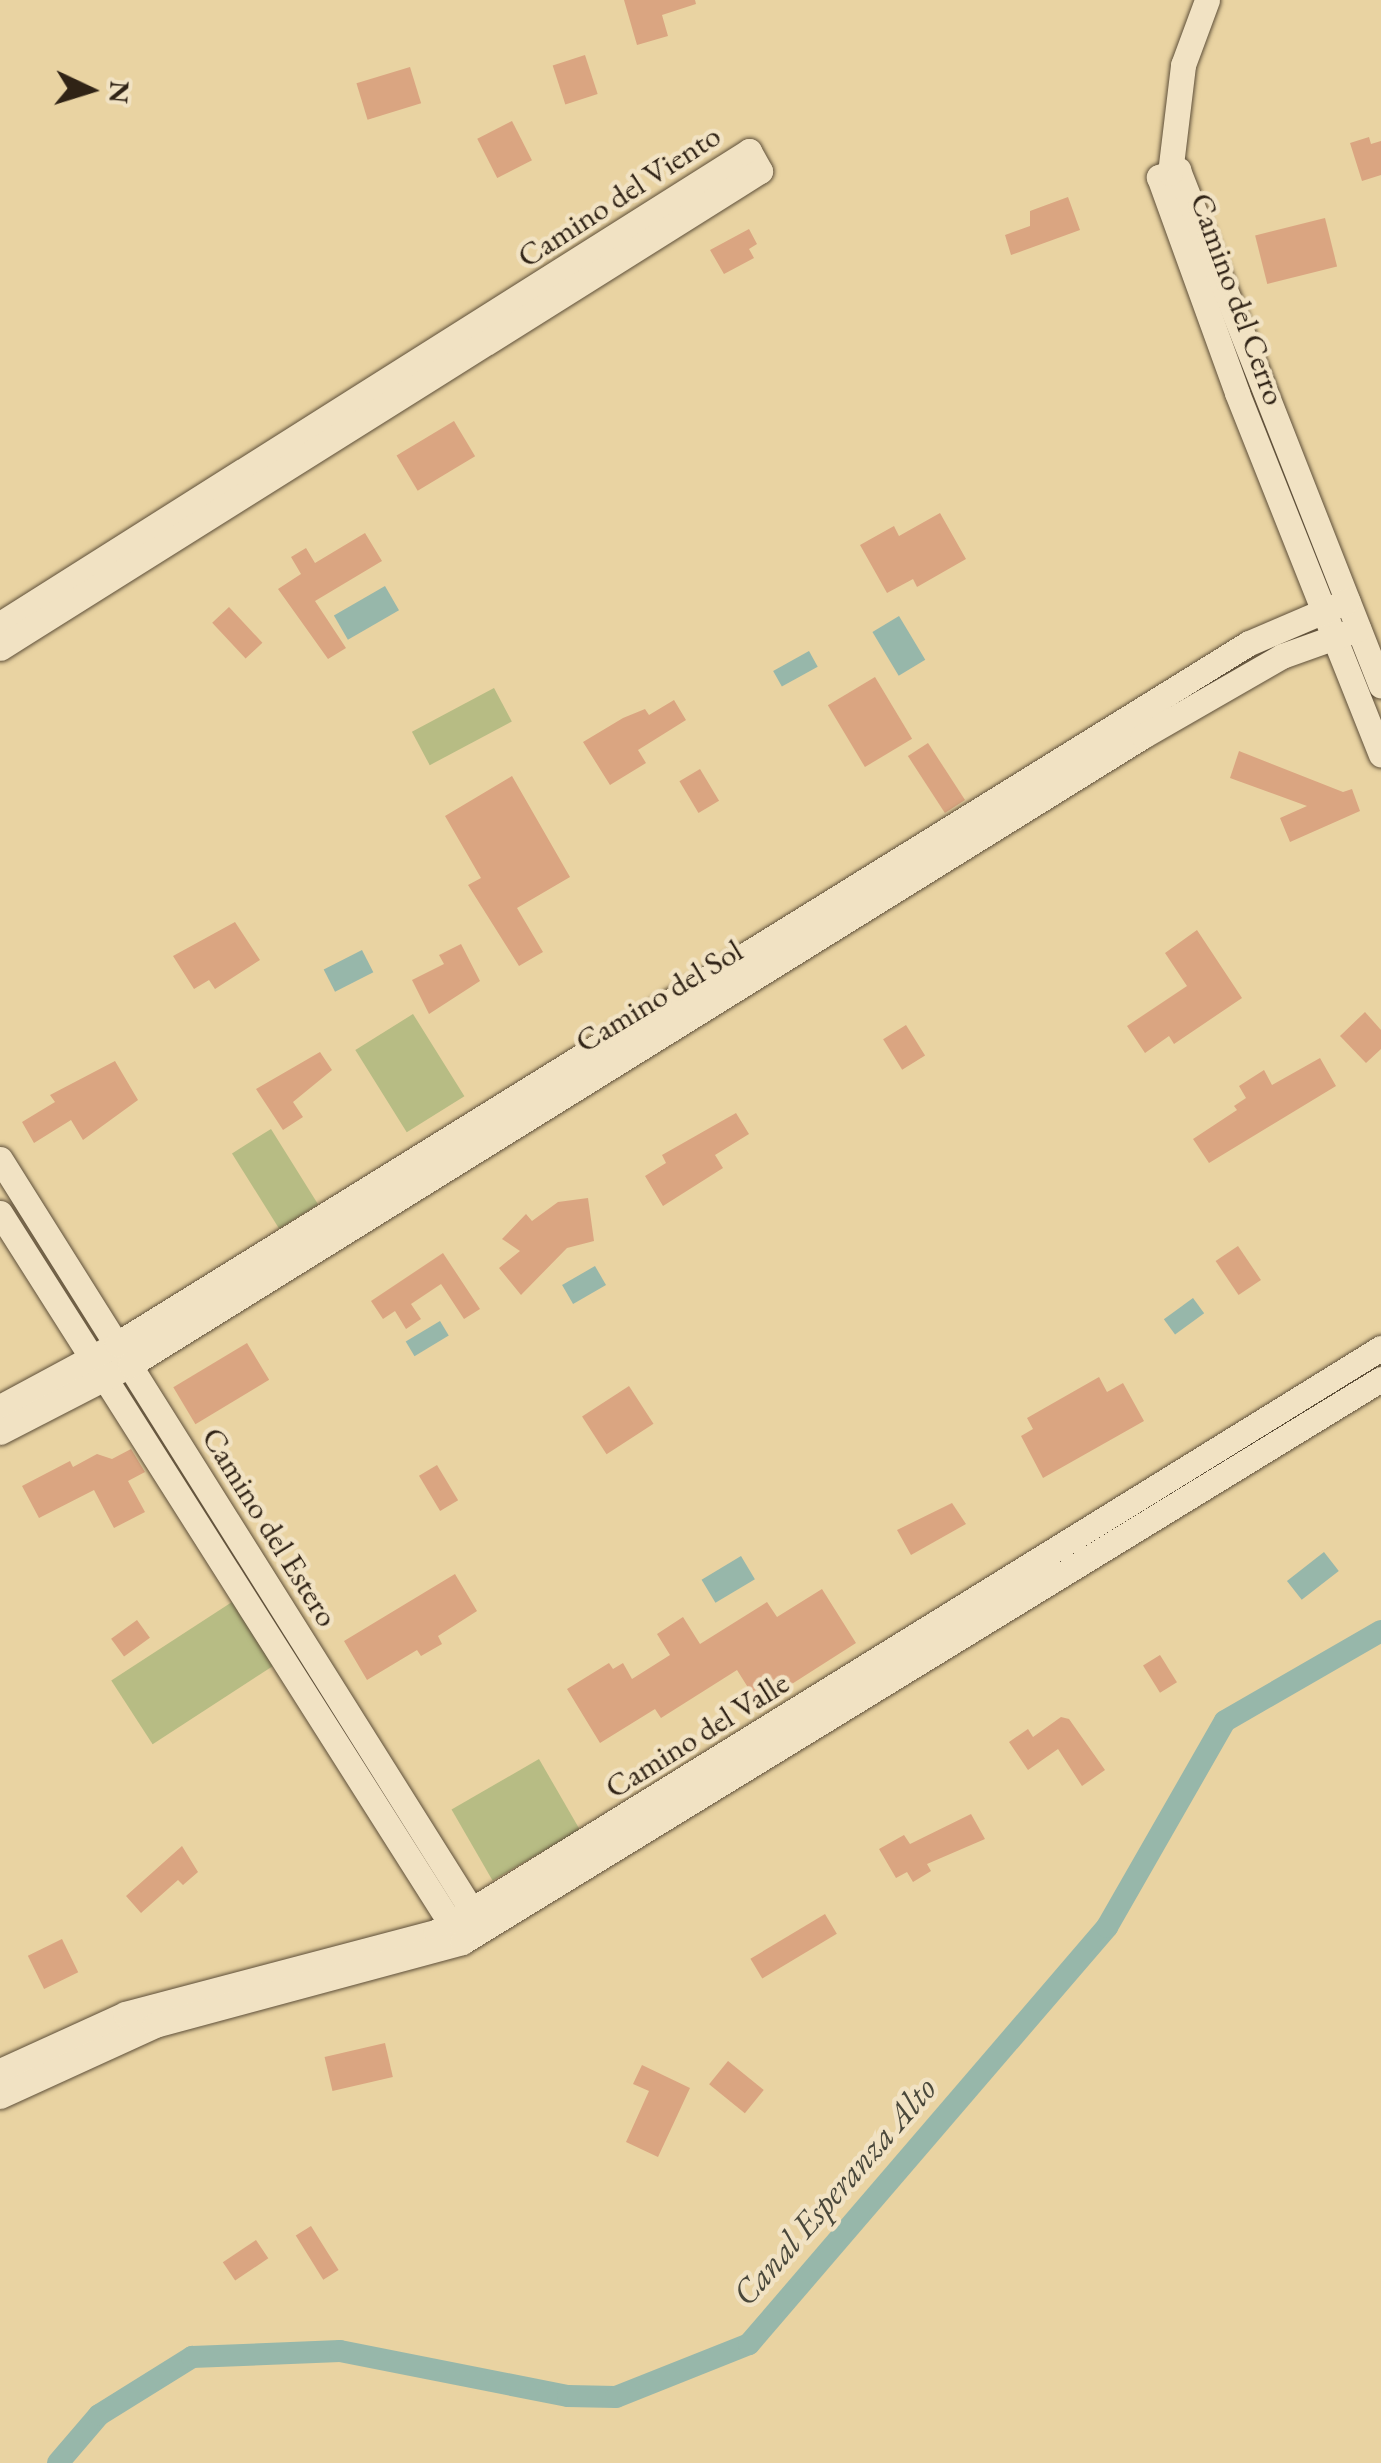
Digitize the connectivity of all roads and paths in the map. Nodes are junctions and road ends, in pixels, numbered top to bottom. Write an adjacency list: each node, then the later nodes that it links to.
1 (1207, 0): 2 (street, Camino del Cerro)
2 (1326, 609): 4 (street, Camino del Cerro); 11 (street, Camino del Sol)
3 (0, 624): 5 (street, Camino del Viento)
4 (1346, 633): 6 (street, Camino del Cerro); 7 (street, Camino del Cerro); 11 (street, Camino del Sol)
5 (0, 648)
6 (1381, 686)
7 (1381, 754)
8 (0, 1159): 11 (street, Camino del Estero)
9 (0, 1213): 12 (street, Camino del Estero)
10 (1381, 1348): 16 (street, Camino del Valle)
11 (123, 1355): 12 (street, Camino del Sol); 16 (street, Camino del Estero)
12 (96, 1369): 14 (street, Camino del Sol); 15 (street, Camino del Sol); 16 (street, Camino del Estero)
13 (1381, 1379): 16 (street, Camino del Valle)
14 (0, 1407)
15 (0, 1432)
16 (468, 1926): 17 (street, Camino del Valle); 18 (street, Camino del Valle)
17 (0, 2071)
18 (0, 2096)

